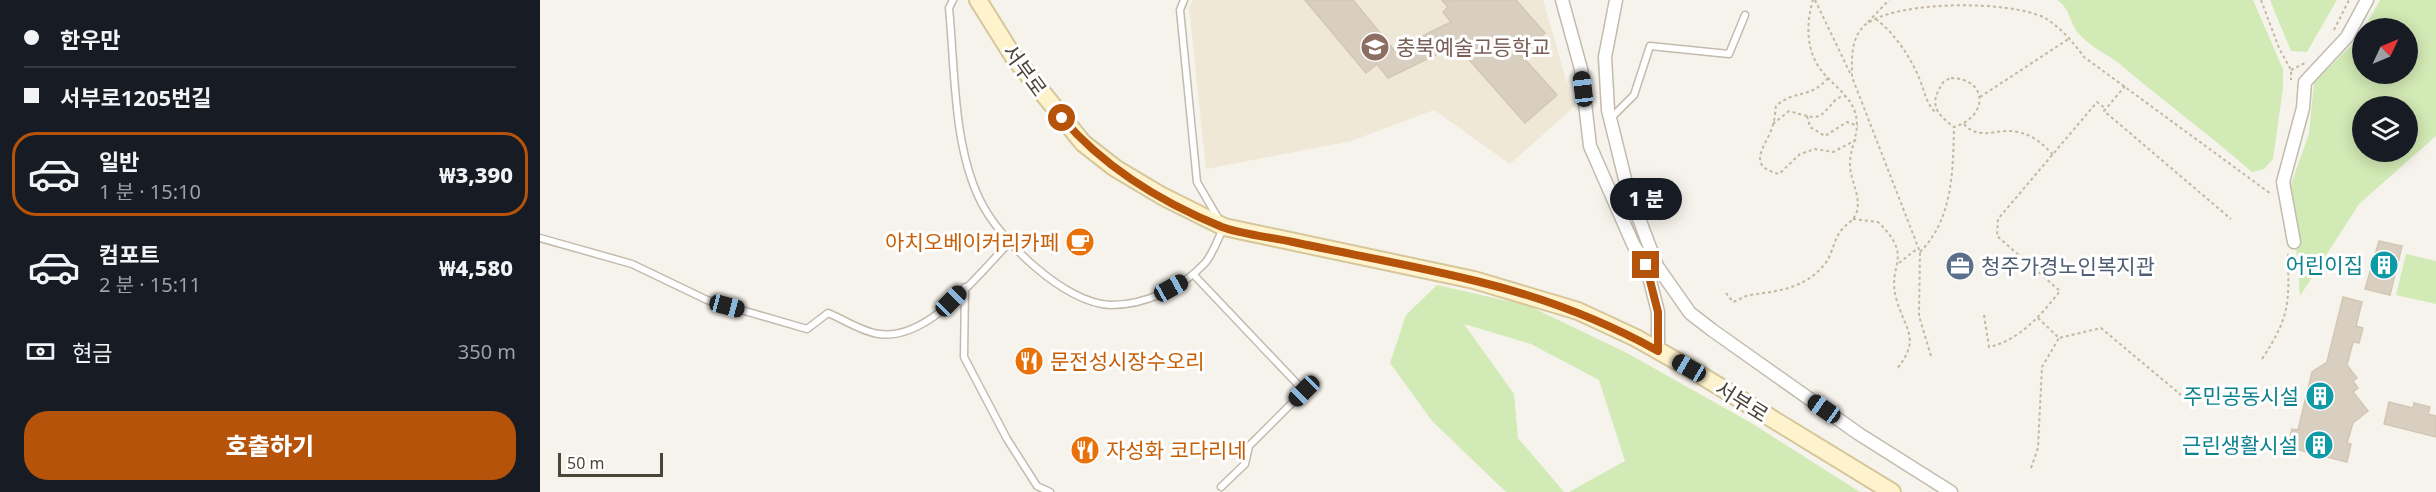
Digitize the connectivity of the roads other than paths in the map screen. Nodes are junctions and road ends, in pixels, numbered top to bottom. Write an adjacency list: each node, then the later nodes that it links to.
1 (953, 0): 13 (lane)
2 (978, 0): 11 (main road, 서부로)
3 (1184, 0): 11 (lane)
4 (1562, 0): 10 (street)
5 (1616, 0): 8 (street)
6 (2367, 0): 14 (street)
7 (1745, 15): 8 (lane)
8 (1611, 119): 9 (street)
9 (1628, 190): 10 (street); 21 (street)
10 (1612, 195): 17 (street)
11 (1224, 227): 15 (lane); 17 (main road, 서부로)
12 (540, 238): 16 (lane)
13 (1010, 242): 15 (lane); 16 (lane)
14 (2294, 242)
15 (1193, 274): 18 (lane)
16 (965, 287): 19 (lane)
17 (1658, 351): 20 (main road, 서부로)
18 (1221, 487)
19 (1050, 492)
20 (1892, 492)
21 (1951, 492)

